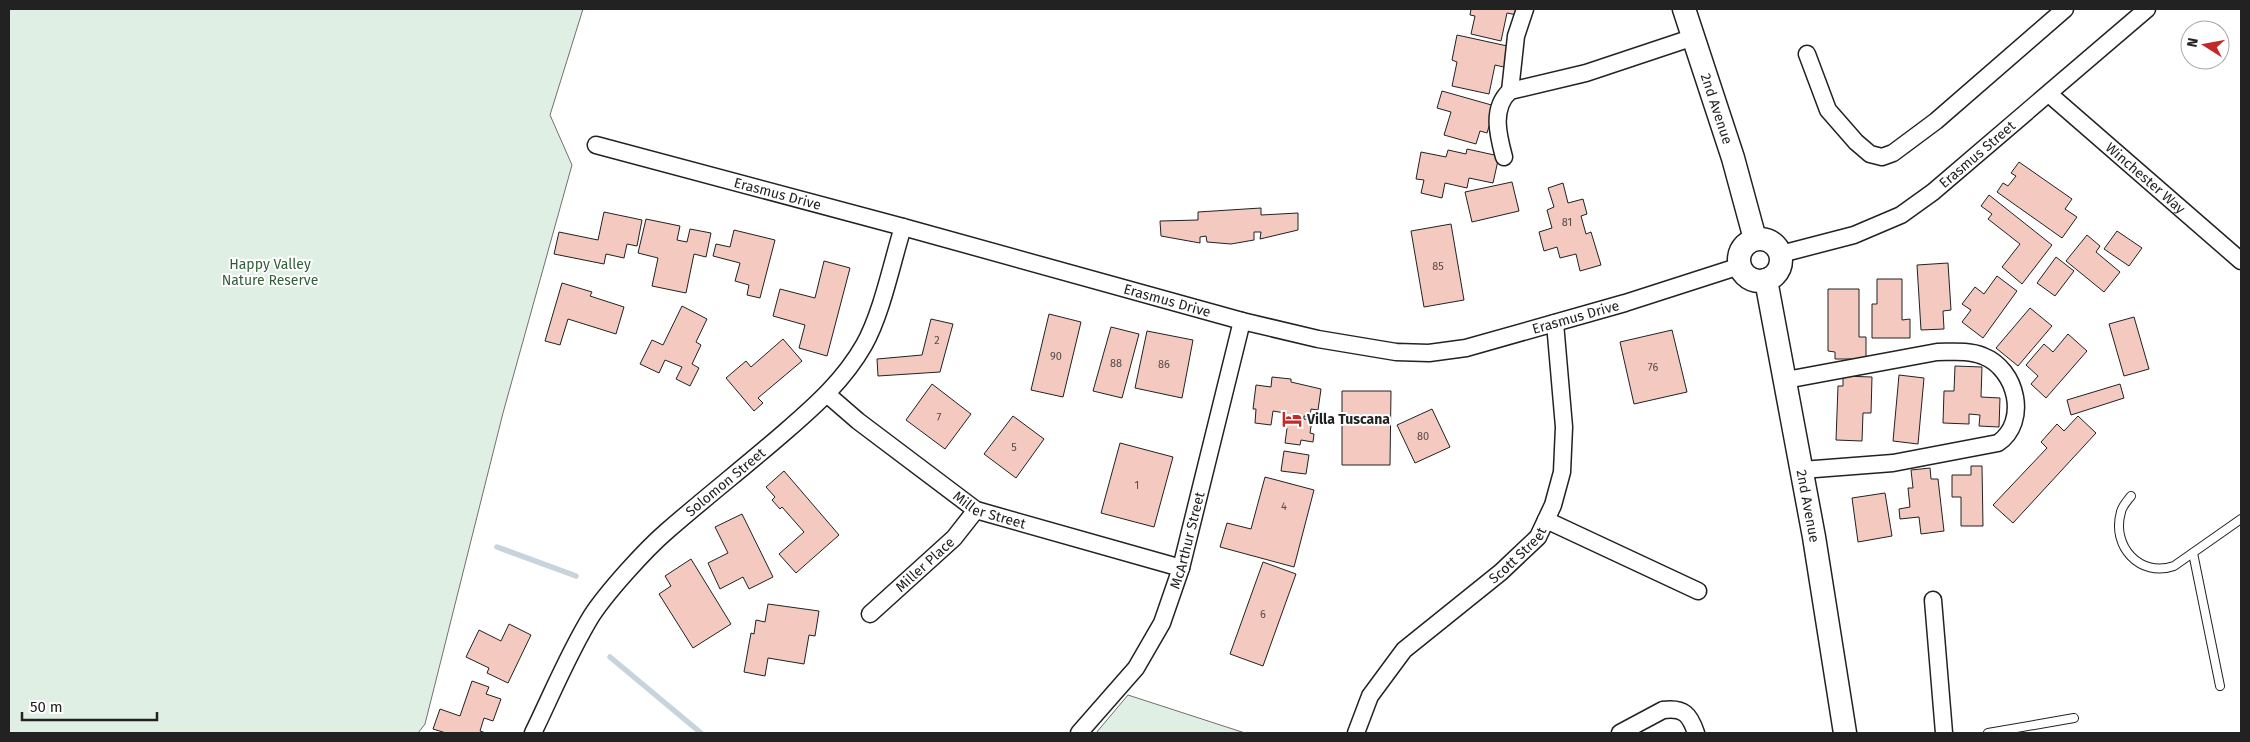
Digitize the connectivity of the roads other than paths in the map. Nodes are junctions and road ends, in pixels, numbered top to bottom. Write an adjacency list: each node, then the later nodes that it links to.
1 (1525, 9): 7 (street)
2 (1684, 9): 5 (street, 2nd Avenue)
3 (2065, 9): 6 (street)
4 (2147, 9): 8 (street, Erasmus Street)
5 (1694, 37): 7 (street); 12 (street, 2nd Avenue)
6 (1808, 54)
7 (1510, 90): 10 (street)
8 (2049, 94): 13 (street, Erasmus Street); 14 (street, Winchester Way)
9 (596, 146): 11 (street, Erasmus Drive)
10 (1504, 158)
11 (903, 227): 17 (street, Erasmus Drive); 20 (street, Solomon Street)
12 (1755, 239): 13 (street); 15 (street)
13 (1781, 254): 16 (street)
14 (2241, 261)
15 (1740, 266): 16 (street); 18 (street, Erasmus Drive)
16 (1766, 280): 19 (street, 2nd Avenue)
17 (1242, 321): 18 (street, Erasmus Drive); 27 (street, McArthur Street)
18 (1555, 323): 25 (street, Scott Street)
19 (1786, 380): 21 (street, 2nd Avenue); 21 (street)
20 (828, 395): 23 (street, Miller Street); 33 (street, Solomon Street)
21 (1802, 470): 38 (street, 2nd Avenue)
22 (2131, 496): 26 (lane)
23 (976, 510): 27 (street, Miller Street); 30 (street, Miller Place)
24 (2241, 519): 26 (lane)
25 (1546, 520): 28 (street); 35 (street, Scott Street)
26 (2193, 553): 31 (lane)
27 (1181, 568): 34 (street, McArthur Street)
28 (1698, 591)
29 (1933, 600): 39 (street)
30 (870, 614)
31 (2220, 686)
32 (2074, 718): 40 (lane)
33 (533, 733)
34 (1079, 733)
35 (1356, 733)
36 (1620, 733): 37 (street)
37 (1696, 733)
38 (1845, 733)
39 (1944, 733)
40 (1988, 733)

